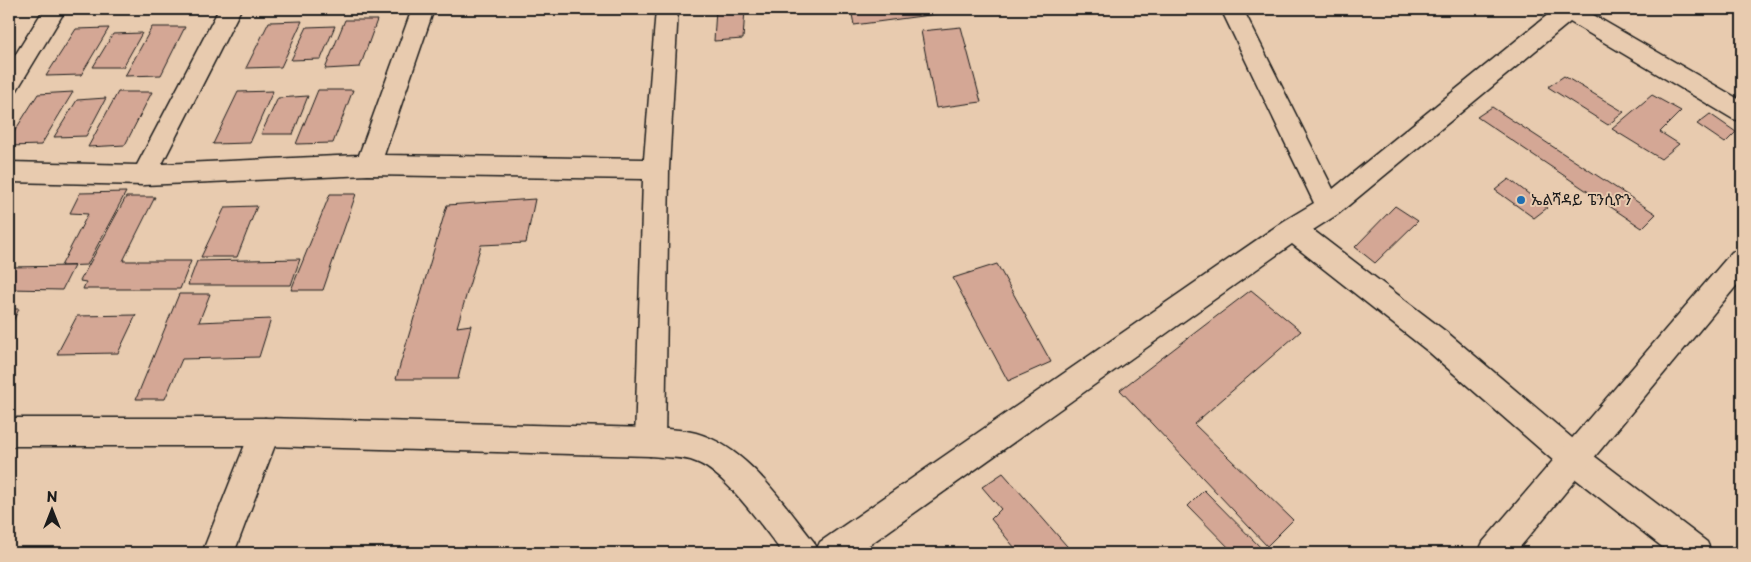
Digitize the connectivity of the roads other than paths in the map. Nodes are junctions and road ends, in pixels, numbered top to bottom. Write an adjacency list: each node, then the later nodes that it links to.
1 (55, 9): 7 (street)
2 (230, 9): 12 (street)
3 (424, 9): 9 (street)
4 (667, 9): 10 (street)
5 (1232, 9): 13 (street)
6 (1568, 10): 8 (street); 13 (street)
7 (9, 84)
8 (1742, 112)
9 (368, 165): 10 (street); 12 (street)
10 (656, 169): 18 (street)
11 (9, 172): 12 (street)
12 (144, 175)
13 (1329, 207): 14 (street)
14 (1292, 229): 19 (street); 22 (street)
15 (1742, 260): 19 (street)
16 (9, 432): 17 (street)
17 (264, 432): 18 (street); 20 (street)
18 (650, 442): 21 (street)
19 (1574, 459): 23 (street); 24 (street)
20 (218, 553)
21 (803, 553)
22 (831, 553)
23 (1494, 553)
24 (1696, 553)

